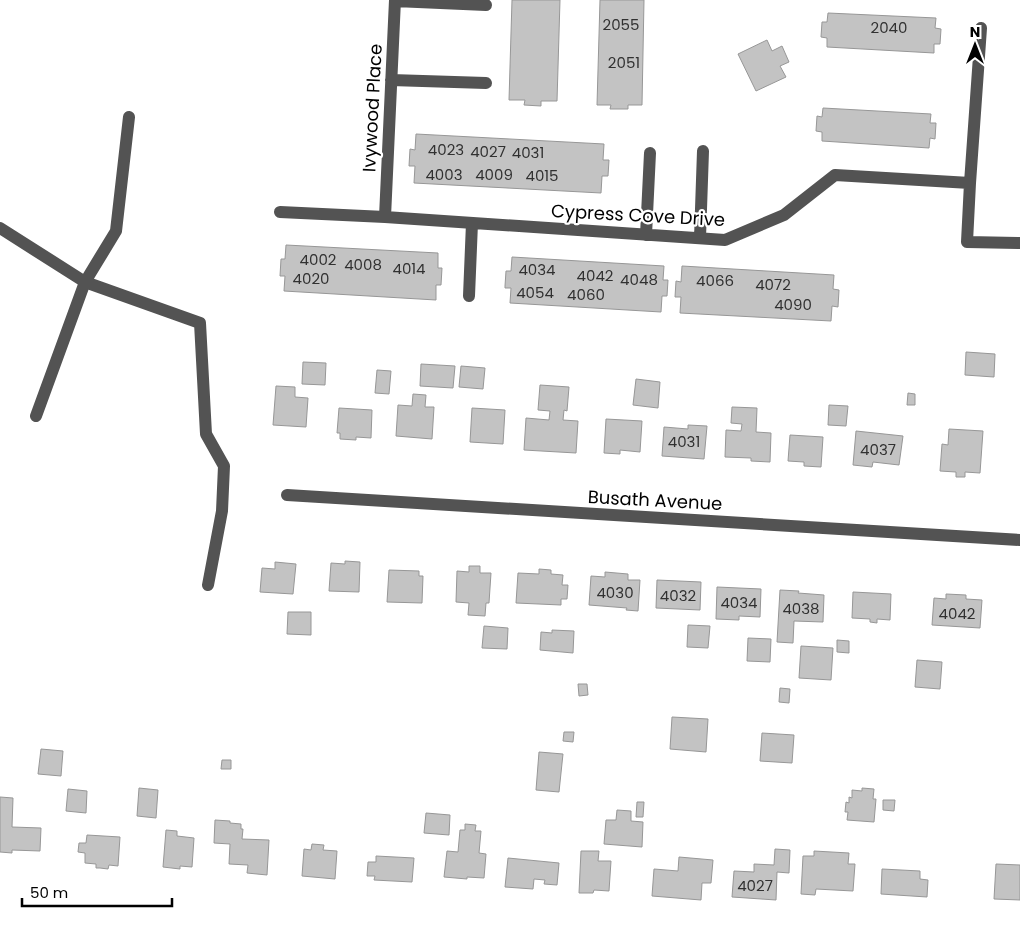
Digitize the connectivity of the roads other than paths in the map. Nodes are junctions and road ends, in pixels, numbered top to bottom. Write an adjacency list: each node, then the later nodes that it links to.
1 (395, 0): 2 (street); 4 (street, Ivywood Place)
2 (486, 6)
3 (981, 28): 9 (street)
4 (391, 80): 5 (street); 11 (street, Ivywood Place)
5 (486, 83)
6 (129, 117): 17 (street)
7 (703, 151): 15 (street)
8 (650, 153): 14 (street)
9 (970, 183): 15 (street, Cypress Cove Drive); 16 (street)
10 (280, 212): 11 (street, Cypress Cove Drive)
11 (384, 217): 12 (street, Cypress Cove Drive)
12 (472, 223): 14 (street, Cypress Cove Drive); 18 (street)
13 (0, 228): 17 (street)
14 (646, 235): 15 (street, Cypress Cove Drive)
15 (700, 238)
16 (1020, 242)
17 (85, 282): 19 (street); 22 (street)
18 (469, 296)
19 (36, 416)
20 (287, 495): 21 (street, Busath Avenue)
21 (1020, 540)
22 (208, 585)

